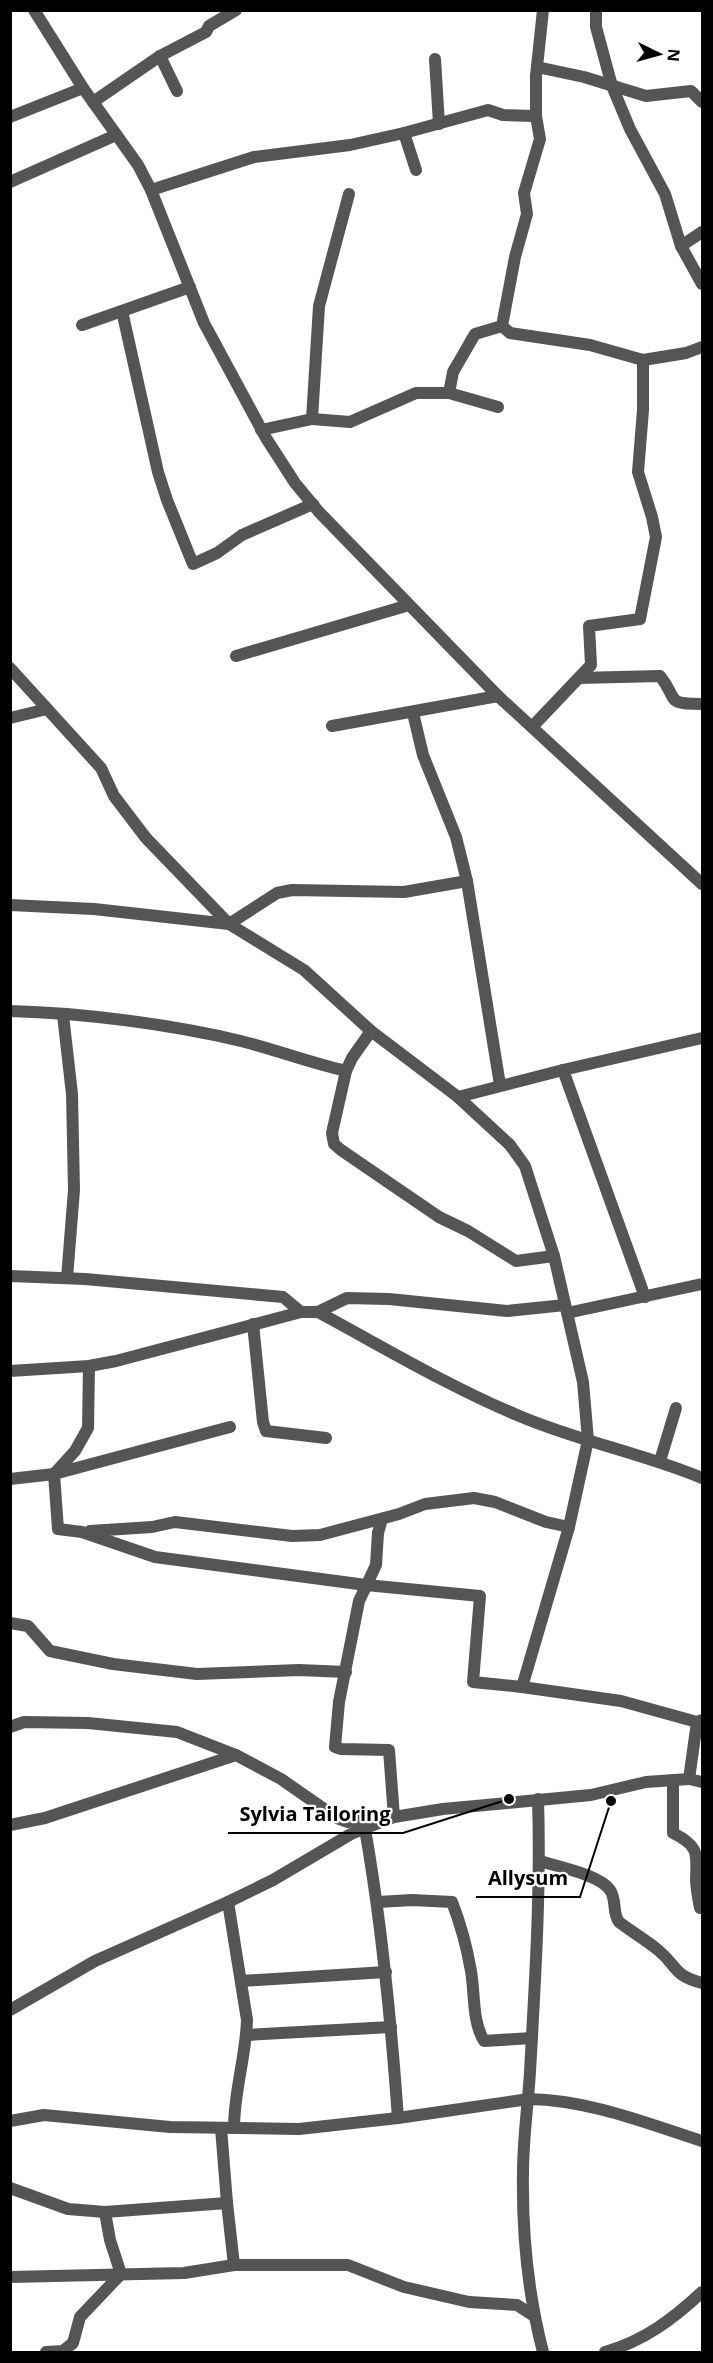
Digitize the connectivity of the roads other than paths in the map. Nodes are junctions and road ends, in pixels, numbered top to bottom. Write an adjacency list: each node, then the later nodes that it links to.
1 (34, 10): 9 (street)
2 (236, 10): 5 (street)
3 (543, 10): 7 (street)
4 (596, 10): 8 (street)
5 (160, 56): 10 (street); 11 (street)
6 (435, 59): 15 (street)
7 (537, 67): 8 (street); 13 (street)
8 (612, 86): 12 (street); 23 (street)
9 (82, 88): 11 (street); 14 (street)
10 (177, 91)
11 (93, 102): 17 (street)
12 (702, 102)
13 (536, 116): 15 (street); 28 (street)
14 (10, 117)
15 (439, 124): 16 (street)
16 (404, 133): 18 (street); 20 (street)
17 (116, 135): 19 (street); 20 (street)
18 (416, 170)
19 (10, 182)
20 (151, 190): 25 (street)
21 (350, 194): 33 (street)
22 (702, 232): 23 (street)
23 (681, 246): 24 (street)
24 (702, 284)
25 (190, 287): 26 (street); 34 (street)
26 (122, 311): 27 (street); 35 (street)
27 (82, 326)
28 (502, 326): 30 (street); 31 (street)
29 (702, 347): 30 (street)
30 (643, 360): 39 (street)
31 (449, 393): 32 (street); 33 (street)
32 (498, 407)
33 (312, 419): 34 (street)
34 (261, 430): 35 (street)
35 (313, 504): 36 (street)
36 (409, 605): 37 (street); 40 (street)
37 (236, 656)
38 (10, 668): 42 (street)
39 (579, 678): 41 (street); 46 (street)
40 (498, 696): 43 (street); 46 (street)
41 (702, 704)
42 (47, 709): 44 (street); 50 (street)
43 (413, 713): 45 (street); 47 (street)
44 (10, 718)
45 (332, 726)
46 (532, 727): 48 (street)
47 (467, 881): 50 (street); 57 (street)
48 (702, 884)
49 (10, 905): 50 (street)
50 (229, 924): 53 (street)
51 (10, 1011): 52 (street)
52 (63, 1015): 56 (street); 61 (street)
53 (371, 1031): 56 (street); 58 (street)
54 (702, 1038): 55 (street)
55 (562, 1070): 57 (street); 63 (street)
56 (346, 1071): 59 (street)
57 (500, 1085): 58 (street)
58 (458, 1097): 59 (street)
59 (554, 1256): 64 (street)
60 (10, 1276): 61 (street)
61 (67, 1278): 65 (street)
62 (702, 1284): 63 (street)
63 (645, 1297): 64 (street)
64 (566, 1309): 66 (street); 73 (street)
65 (301, 1312): 66 (street); 67 (street)
66 (318, 1312): 73 (street)
67 (253, 1324): 68 (street); 72 (street)
68 (89, 1366): 69 (street); 75 (street)
69 (10, 1371)
70 (676, 1408): 74 (street)
71 (230, 1427): 75 (street)
72 (326, 1438)
73 (588, 1440): 74 (street); 79 (street)
74 (660, 1461): 76 (street)
75 (54, 1474): 77 (street); 80 (street)
76 (702, 1478)
77 (10, 1479)
78 (382, 1520): 79 (street); 80 (street); 81 (street)
79 (569, 1527): 84 (street)
80 (82, 1532): 81 (street)
81 (366, 1585): 83 (street); 84 (street)
82 (10, 1623): 83 (street)
83 (346, 1672): 92 (street)
84 (522, 1687): 85 (street)
85 (700, 1721): 88 (street)
86 (10, 1727): 87 (street)
87 (236, 1755): 92 (street); 93 (street)
88 (688, 1779): 89 (street); 90 (street)
89 (674, 1780): 91 (street); 98 (street)
90 (702, 1782)
91 (538, 1799): 92 (street); 95 (street)
92 (394, 1817): 94 (street)
93 (10, 1825)
94 (365, 1829): 96 (street); 97 (street)
95 (540, 1861): 101 (street); 105 (street)
96 (228, 1902): 100 (street); 102 (street)
97 (378, 1902): 99 (street); 105 (street)
98 (700, 1908)
99 (386, 1971): 100 (street); 103 (street)
100 (241, 1981): 104 (street)
101 (702, 1983)
102 (10, 2010)
103 (391, 2027): 104 (street); 107 (street)
104 (247, 2035): 109 (street)
105 (532, 2038): 106 (street)
106 (529, 2099): 107 (street); 110 (street); 118 (street)
107 (398, 2118): 109 (street)
108 (10, 2121): 109 (street)
109 (228, 2128): 112 (street)
110 (702, 2141)
111 (10, 2188): 113 (street)
112 (226, 2203): 113 (street); 114 (street)
113 (105, 2212): 115 (street)
114 (234, 2265): 115 (street); 118 (street)
115 (121, 2274): 116 (street); 119 (street)
116 (10, 2277)
117 (702, 2292): 121 (street)
118 (534, 2316): 120 (street)
119 (46, 2352)
120 (543, 2352)
121 (605, 2352)

